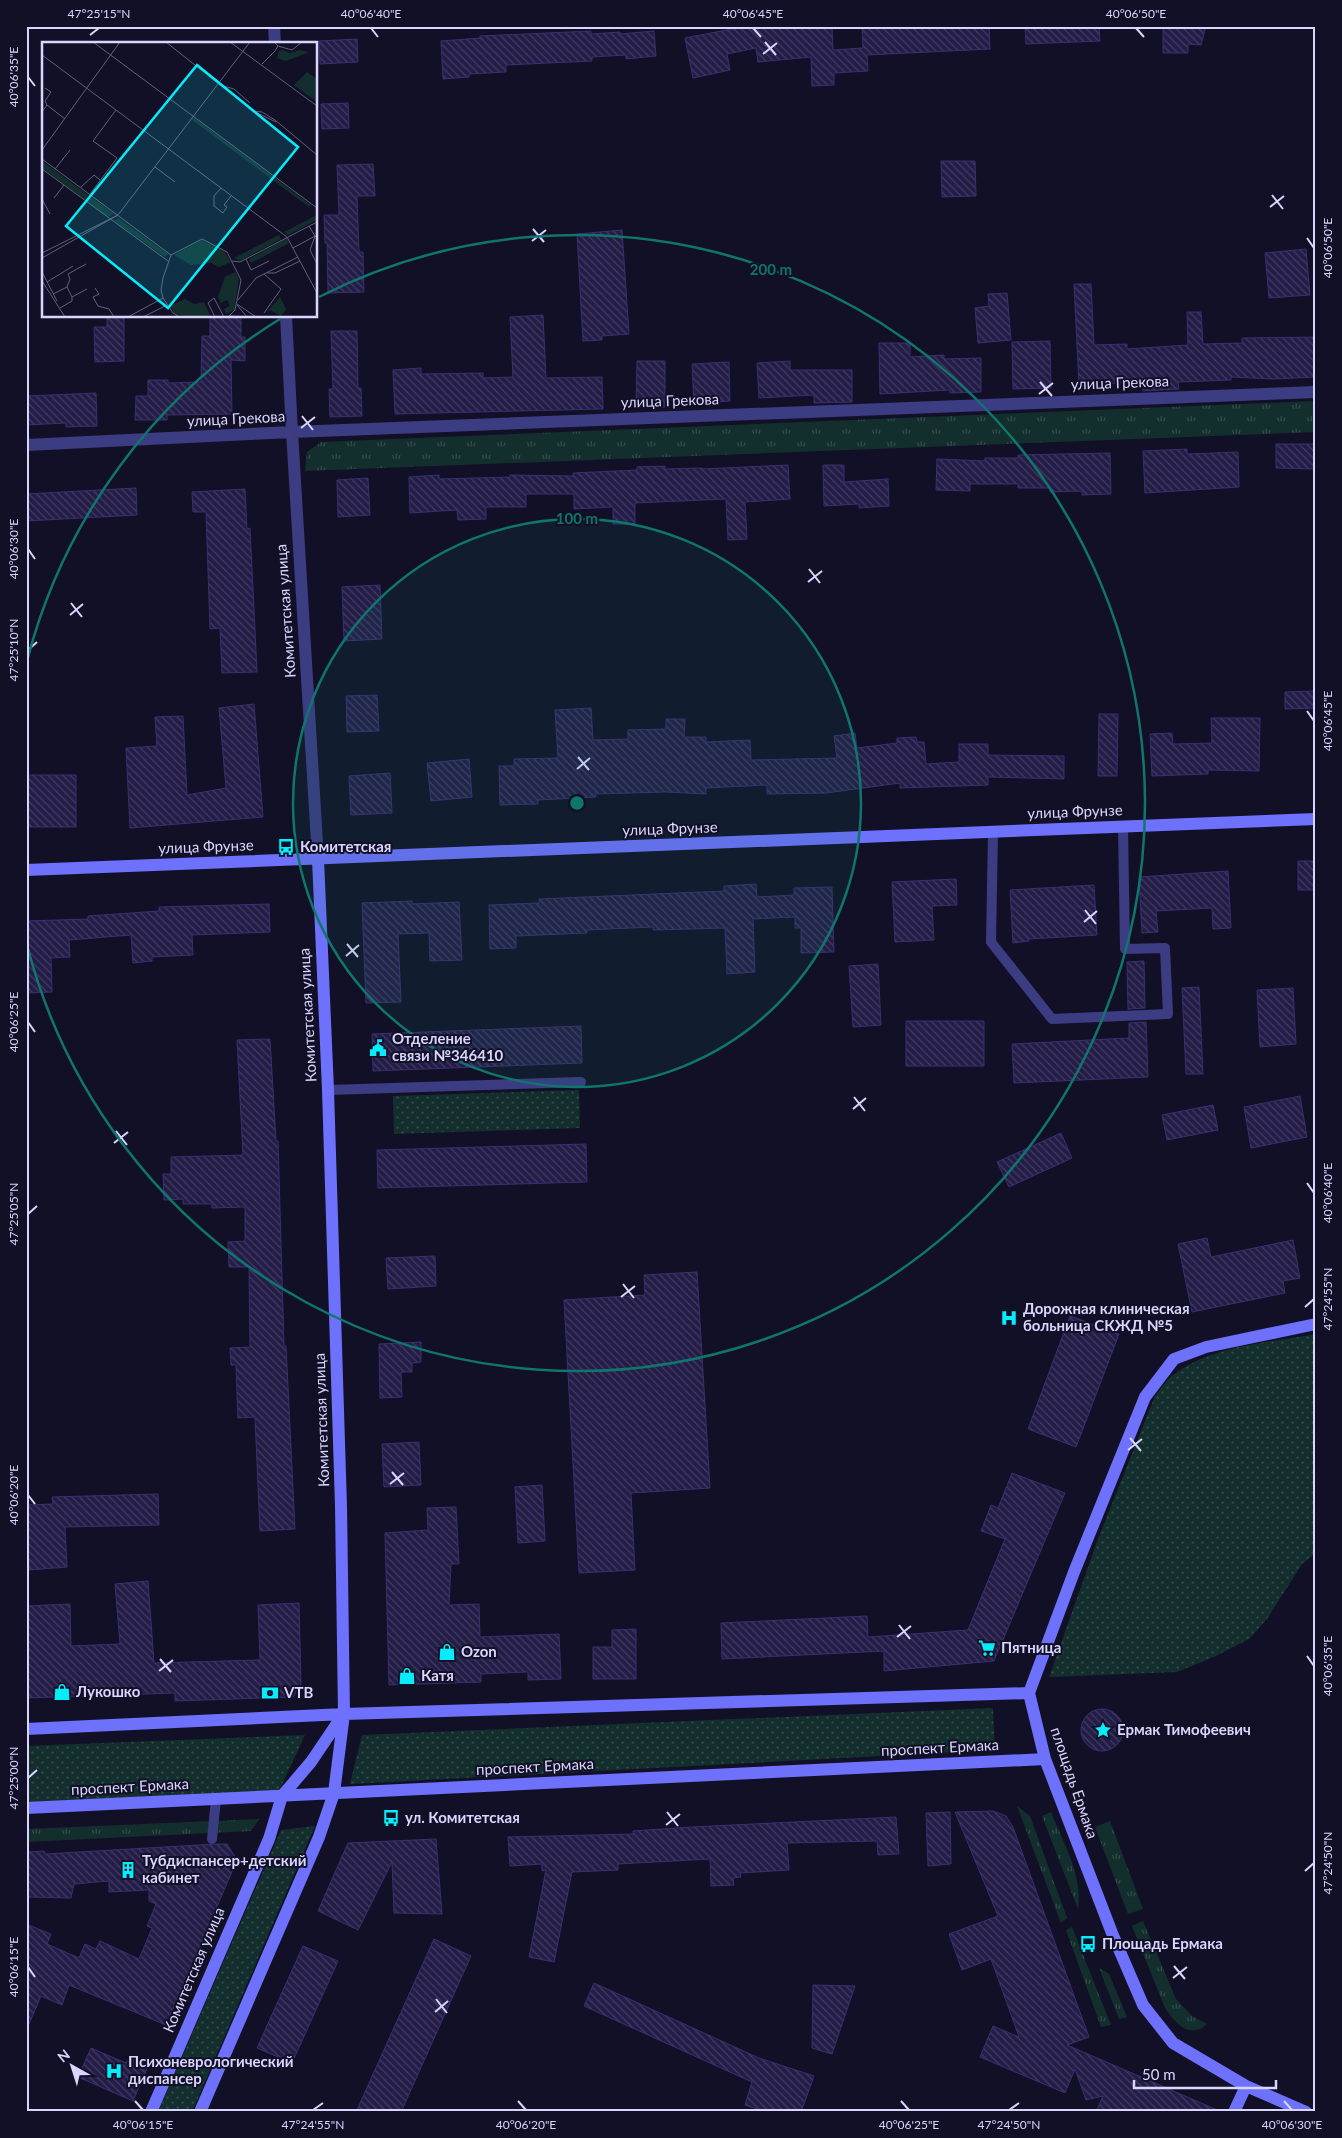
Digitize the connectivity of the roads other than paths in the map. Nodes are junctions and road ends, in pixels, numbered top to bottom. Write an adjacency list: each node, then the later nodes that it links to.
1 (274, 26): 2 (street)
2 (274, 42)
3 (286, 318): 5 (street, Комитетская улица)
4 (1316, 392): 5 (street, улица Грекова)
5 (292, 432): 6 (street, улица Грекова); 10 (street, Комитетская улица)
6 (26, 445)
7 (1316, 818): 8 (main road, улица Фрунзе)
8 (1123, 827): 9 (main road, улица Фрунзе); 9 (lane)
9 (993, 832): 10 (main road, улица Фрунзе)
10 (318, 859): 11 (main road, улица Фрунзе); 13 (main road, Комитетская улица)
11 (26, 870)
12 (580, 1082): 13 (lane)
13 (328, 1090): 16 (main road, Комитетская улица)
14 (1316, 1324): 15 (main road)
15 (1029, 1693): 16 (main road); 18 (main road, площадь Ермака)
16 (344, 1714): 17 (main road); 19 (main road, Комитетская улица); 20 (main road, Комитетская улица)
17 (26, 1729)
18 (1045, 1759): 19 (main road, проспект Ермака); 24 (main road, площадь Ермака)
19 (334, 1793): 20 (main road, проспект Ермака); 26 (main road, Комитетская улица)
20 (282, 1796): 21 (main road, проспект Ермака); 25 (main road, Комитетская улица)
21 (216, 1799): 22 (main road, проспект Ермака); 23 (lane)
22 (26, 1808)
23 (212, 1839)
24 (1246, 2086): 27 (main road); 28 (main road, площадь Ермака)
25 (151, 2112)
26 (200, 2112)
27 (1234, 2112)
28 (1306, 2112)

